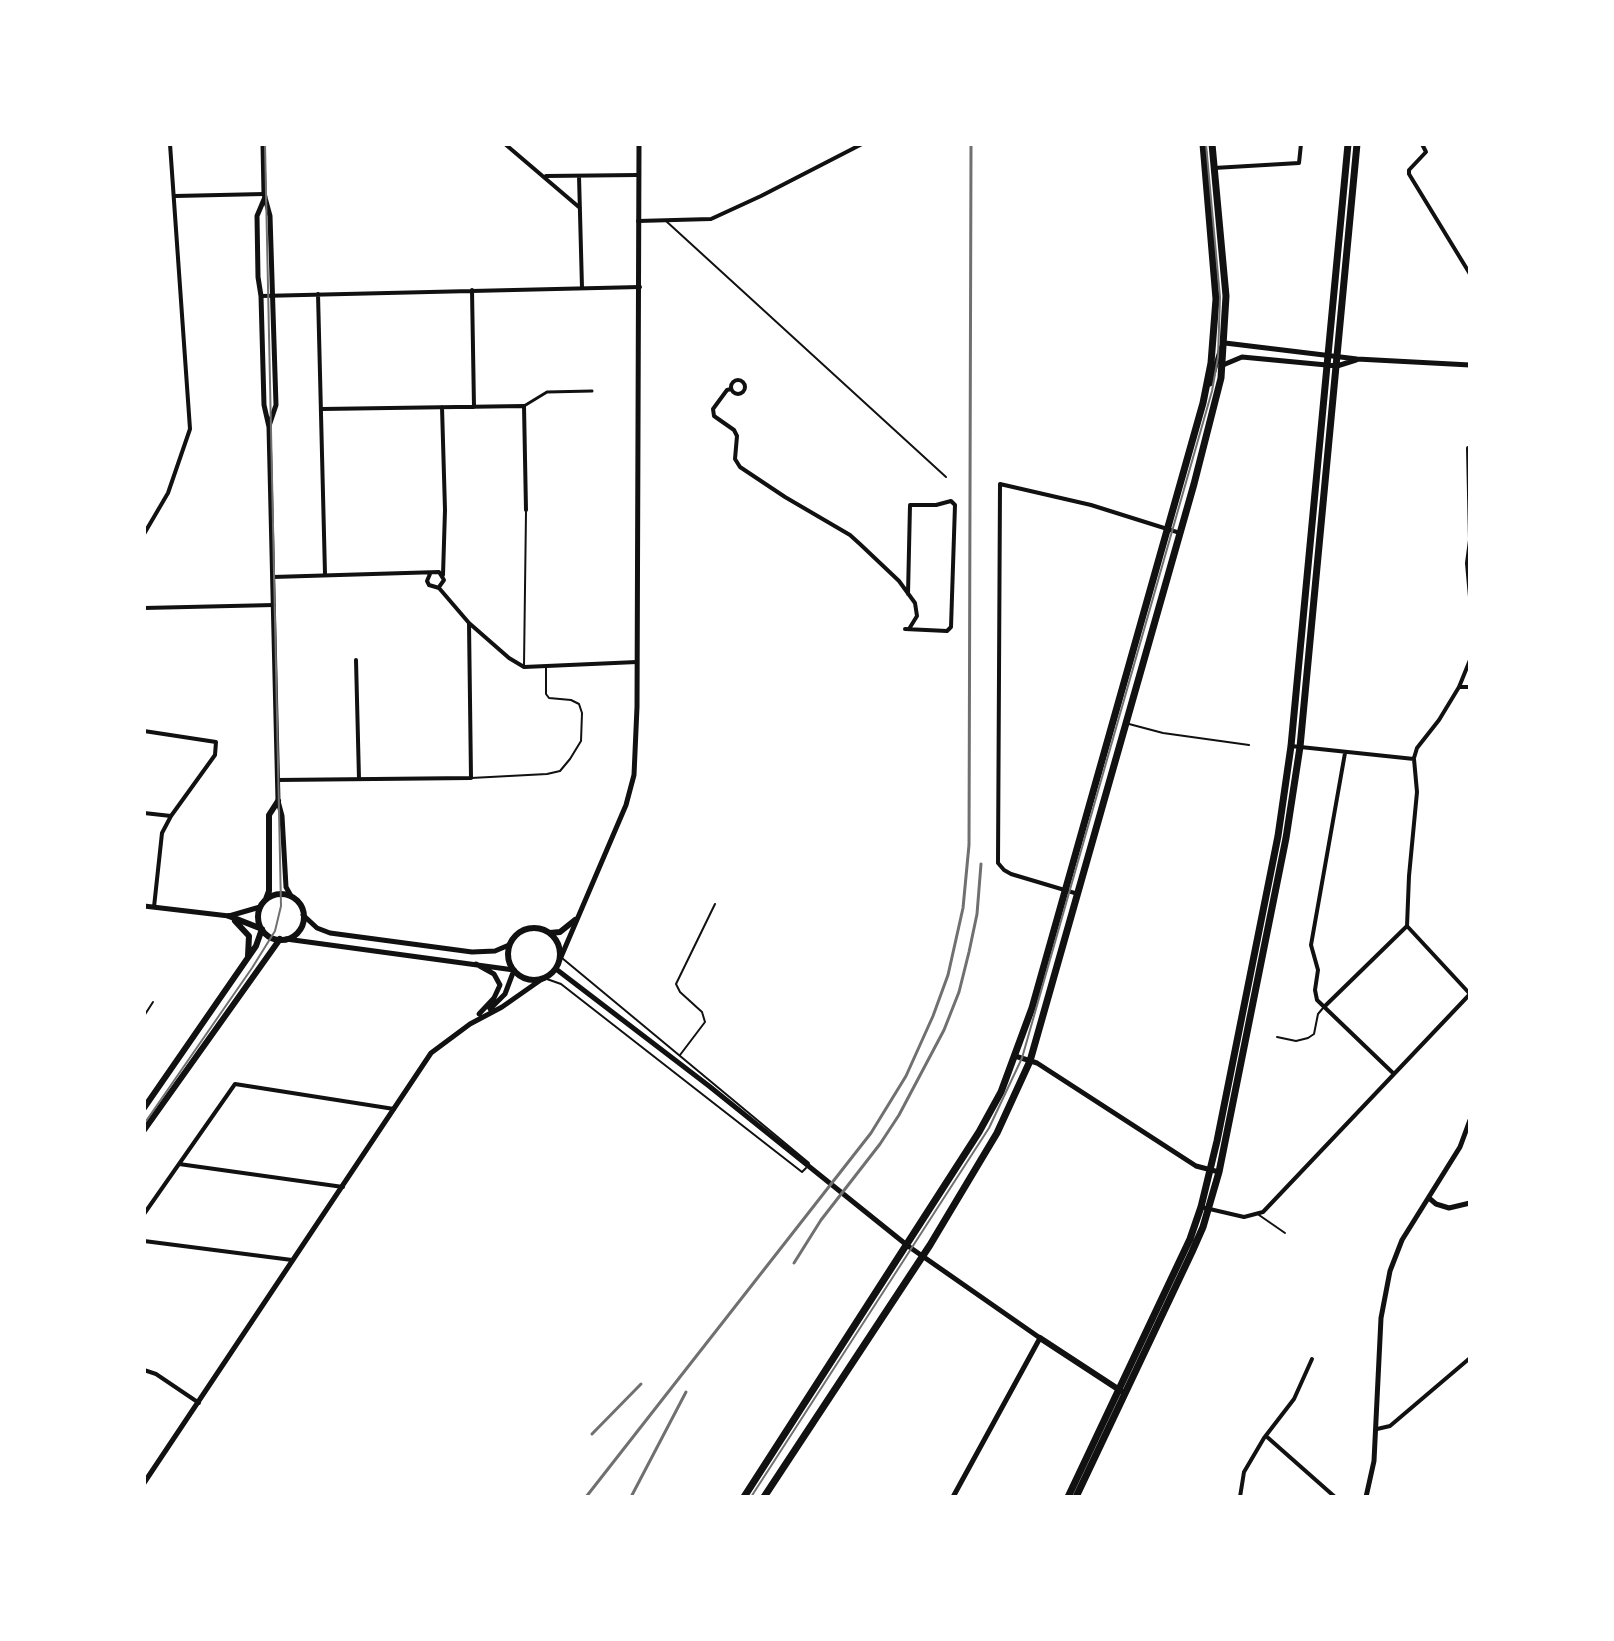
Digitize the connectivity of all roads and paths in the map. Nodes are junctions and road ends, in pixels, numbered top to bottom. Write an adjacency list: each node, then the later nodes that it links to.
1 (170, 144): 16 (street)
2 (263, 144): 17 (street)
3 (505, 144): 14 (street)
4 (639, 144): 13 (street)
5 (862, 144): 19 (street)
6 (1203, 144): 36 (main road)
7 (1212, 144): 12 (main road)
8 (1301, 144): 12 (street)
9 (1348, 144): 29 (main road)
10 (1357, 144): 29 (main road)
11 (1422, 144): 21 (street)
12 (1214, 168): 28 (main road)
13 (638, 175): 15 (street); 20 (street)
14 (544, 176): 15 (street); 18 (street)
15 (579, 176): 18 (street)
16 (175, 196): 17 (street); 47 (street)
17 (265, 196): 26 (street); 27 (street)
18 (580, 208): 23 (street)
19 (664, 220): 20 (street); 43 (lane)
20 (638, 221): 22 (street)
21 (1470, 274)
22 (640, 287): 23 (street); 60 (street)
23 (582, 288): 24 (street)
24 (472, 290): 25 (street); 39 (street)
25 (318, 294): 27 (street); 40 (street)
26 (261, 296): 27 (street); 41 (street)
27 (273, 296): 41 (street)
28 (1225, 343): 29 (street); 31 (main road); 36 (street)
29 (1334, 355): 30 (street); 33 (main road)
30 (1357, 359): 32 (street); 33 (street)
31 (1223, 365): 33 (street); 46 (main road)
32 (1470, 365)
33 (1333, 366): 69 (main road)
34 (731, 389): 53 (street)
35 (592, 391): 37 (street)
36 (1203, 403): 45 (main road)
37 (524, 406): 39 (street); 44 (street)
38 (442, 407): 39 (street); 40 (street); 50 (street)
39 (474, 407)
40 (322, 409): 48 (street)
41 (269, 427): 51 (street)
42 (1469, 448): 54 (street)
43 (946, 477)
44 (526, 510): 61 (lane)
45 (1166, 529): 46 (street); 65 (main road); 78 (street)
46 (1180, 533): 66 (main road)
47 (144, 534)
48 (325, 574): 49 (street); 51 (street)
49 (430, 574): 50 (street); 52 (street)
50 (443, 575): 52 (street)
51 (273, 577): 55 (street)
52 (439, 588): 57 (street)
53 (908, 594): 53 (street)
54 (1470, 597)
55 (274, 605): 56 (street); 74 (street)
56 (144, 608)
57 (469, 623): 61 (street); 72 (street)
58 (356, 660): 73 (street)
59 (1470, 660): 63 (street)
60 (637, 662): 62 (street); 88 (street)
61 (524, 667): 62 (street)
62 (546, 667): 72 (lane)
63 (1459, 687): 64 (street); 71 (street)
64 (1470, 687)
65 (1112, 719): 66 (lane); 78 (main road)
66 (1125, 723): 68 (lane); 79 (main road)
67 (144, 731): 77 (street)
68 (1249, 745)
69 (1296, 747): 70 (street); 116 (main road)
70 (1345, 753): 71 (street); 102 (street)
71 (1414, 759): 89 (street)
72 (471, 778): 73 (street)
73 (359, 779): 74 (street)
74 (277, 780): 75 (street)
75 (278, 801): 80 (street); 81 (main road)
76 (144, 813): 77 (street)
77 (171, 816): 84 (street)
78 (1065, 891): 79 (street); 108 (main road)
79 (1078, 894): 109 (main road)
80 (291, 896): 81 (main road); 86 (main road)
81 (266, 899): 85 (main road)
82 (715, 904): 107 (lane)
83 (144, 906): 84 (street)
84 (154, 907): 87 (street)
85 (260, 907): 87 (street); 90 (main road)
86 (303, 915): 92 (main road); 93 (street)
87 (232, 918): 90 (main road); 95 (main road)
88 (575, 920): 91 (main road); 94 (street)
89 (1407, 926): 100 (street); 102 (street)
90 (262, 929): 92 (main road); 95 (main road)
91 (550, 933): 93 (main road); 94 (main road)
92 (283, 939): 96 (street); 114 (main road)
93 (509, 945): 98 (main road)
94 (561, 957): 97 (main road); 107 (lane)
95 (248, 960): 111 (main road)
96 (472, 962): 98 (street); 105 (street)
97 (556, 969): 99 (main road); 126 (street)
98 (514, 970): 99 (main road); 103 (street)
99 (543, 978): 103 (street); 107 (lane)
100 (1470, 994): 110 (street)
101 (153, 1002): 104 (lane)
102 (1324, 1007): 106 (lane); 110 (street)
103 (487, 1013): 105 (street)
104 (144, 1016)
105 (470, 1024): 112 (street)
106 (1277, 1037)
107 (679, 1056)
108 (1015, 1056): 109 (street); 135 (main road)
109 (1030, 1061): 116 (street); 136 (main road)
110 (1394, 1074): 122 (street)
111 (144, 1108)
112 (396, 1109): 115 (street); 117 (street)
113 (1470, 1120): 118 (street)
114 (144, 1130)
115 (179, 1164): 117 (street); 121 (street)
116 (1214, 1171): 120 (main road)
117 (343, 1187): 125 (street)
118 (1429, 1198): 119 (street); 132 (street)
119 (1470, 1203)
120 (1205, 1208): 122 (street); 130 (main road)
121 (144, 1214)
122 (1259, 1215): 123 (lane)
123 (1285, 1233)
124 (144, 1241): 125 (street)
125 (294, 1261): 131 (street)
126 (1040, 1338): 130 (main road); 137 (street)
127 (1470, 1358): 132 (street)
128 (1312, 1359): 133 (street)
129 (144, 1370): 131 (street)
130 (1122, 1391): 138 (main road); 139 (main road)
131 (199, 1403): 134 (street)
132 (1377, 1429): 142 (street)
133 (1266, 1436): 140 (street); 141 (street)
134 (144, 1483)
135 (744, 1497)
136 (764, 1497)
137 (953, 1497)
138 (1068, 1497)
139 (1076, 1497)
140 (1240, 1497)
141 (1335, 1497)
142 (1366, 1497)

